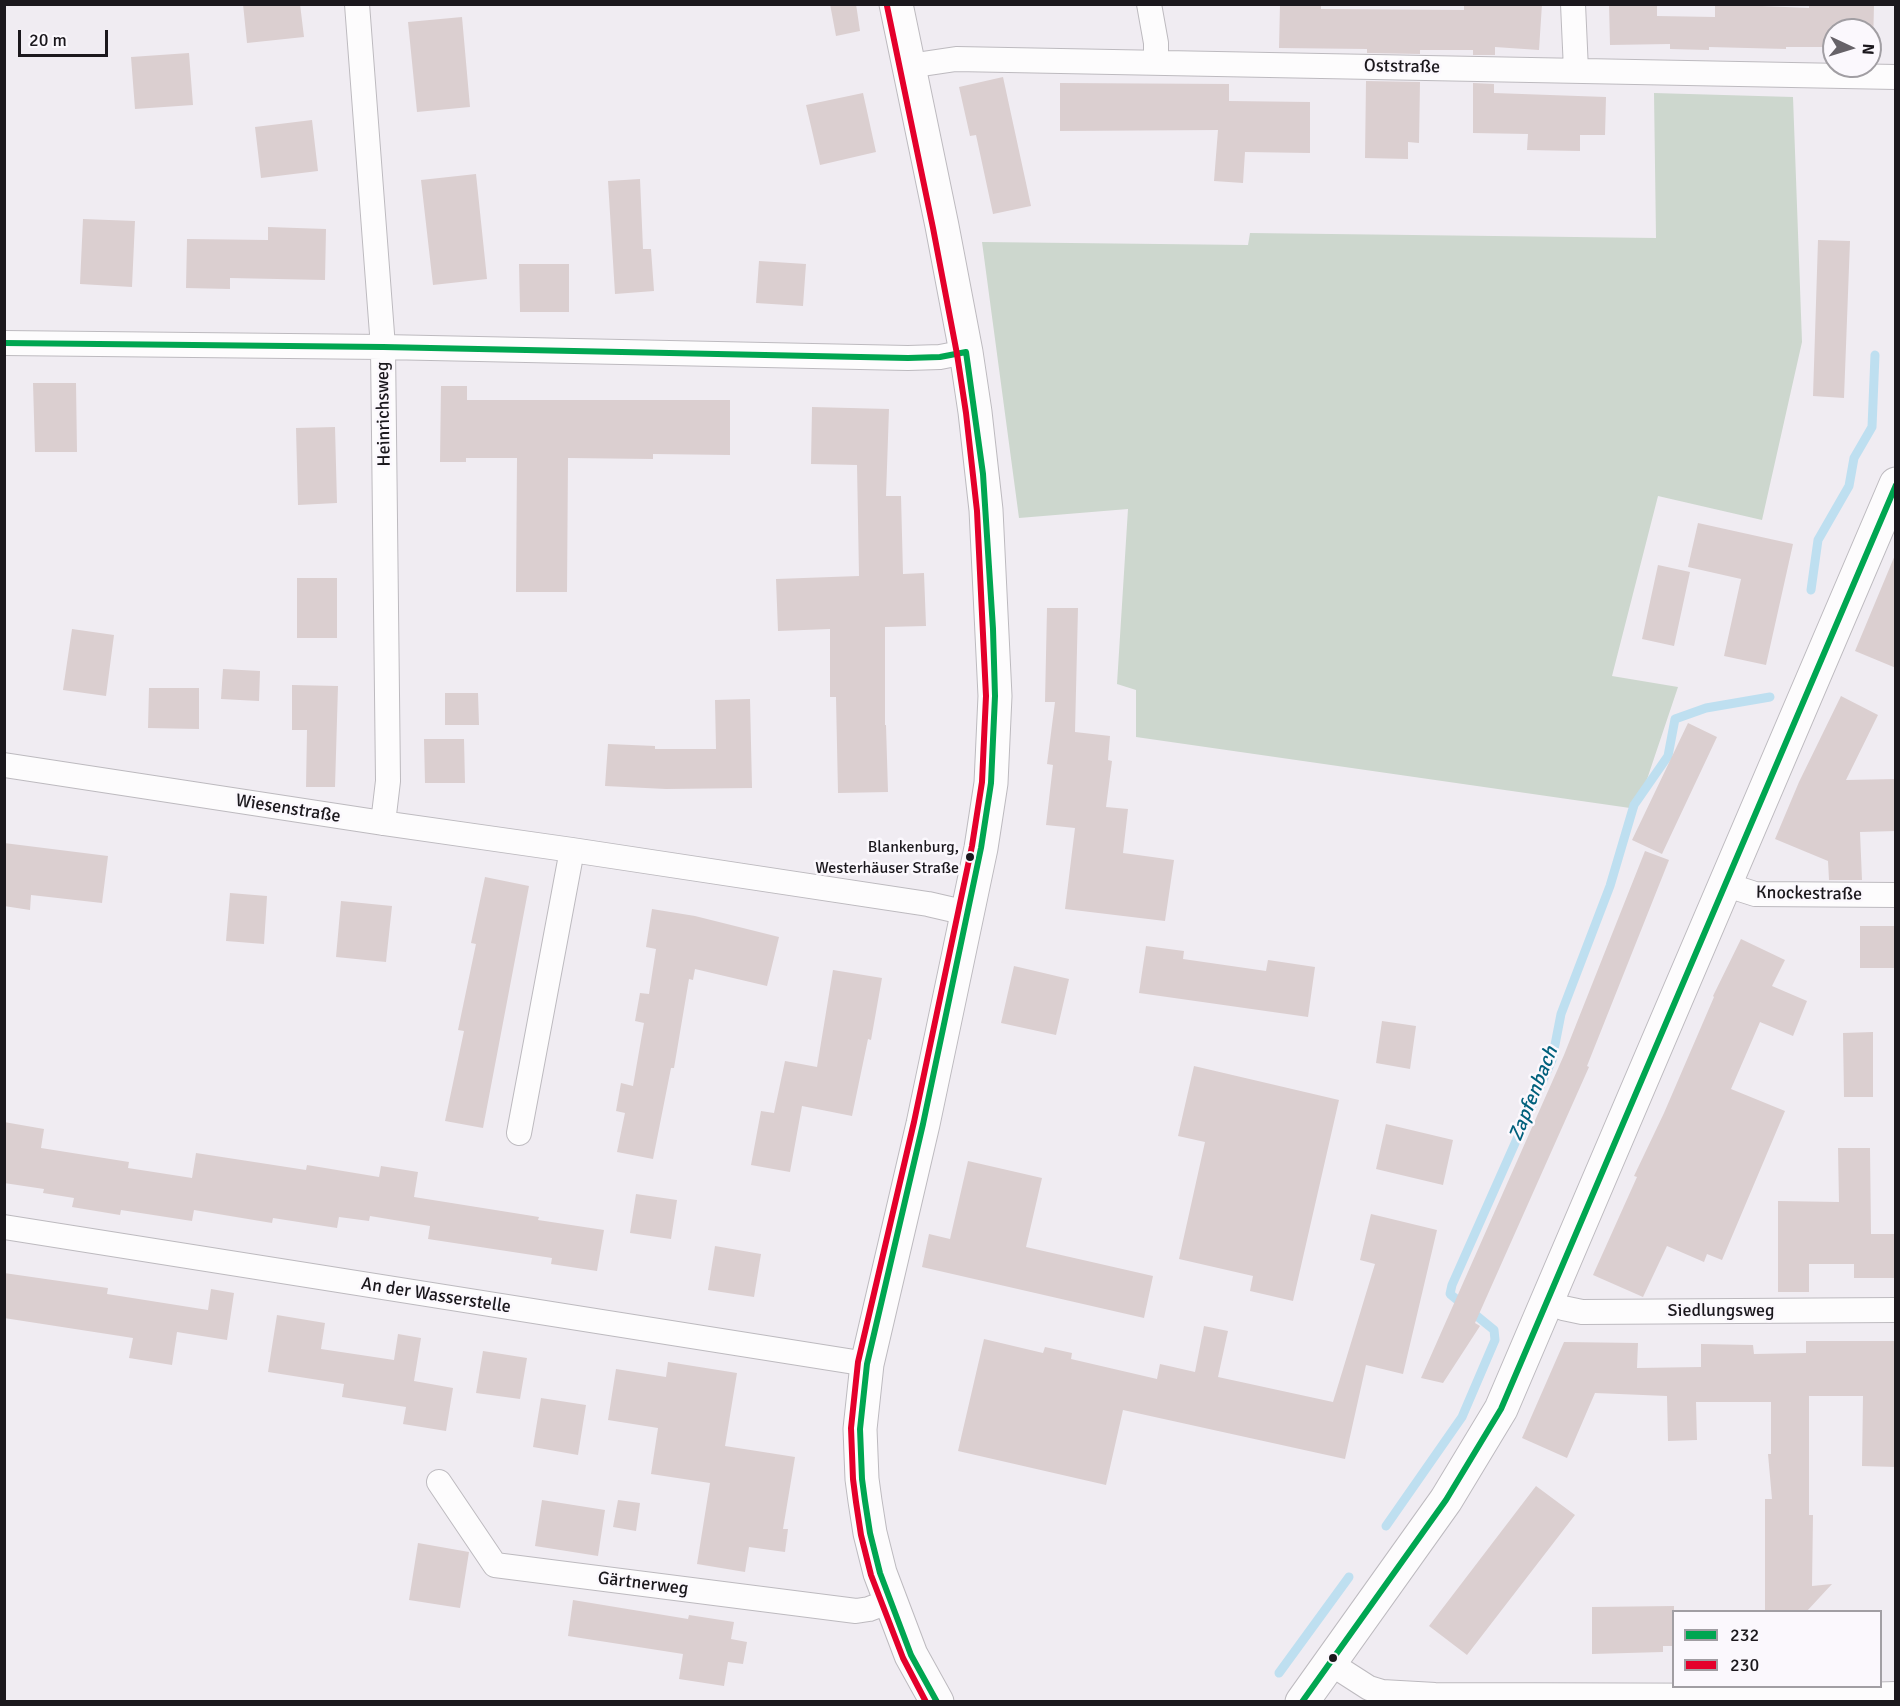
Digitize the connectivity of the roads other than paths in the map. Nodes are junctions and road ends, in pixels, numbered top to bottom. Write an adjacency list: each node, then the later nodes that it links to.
1 (357, 4): 10 (street, Heinrichsweg)
2 (896, 4): 6 (main road)
3 (1149, 4): 5 (street)
4 (1573, 4): 7 (street)
5 (1156, 62): 6 (street, Oststraße); 7 (street, Oststraße)
6 (909, 66): 11 (main road)
7 (1576, 70): 8 (street, Oststraße)
8 (1896, 77)
9 (4, 343): 10 (street)
10 (383, 347): 11 (street); 14 (street, Heinrichsweg)
11 (966, 352): 18 (main road)
12 (1896, 484): 16 (main road)
13 (4, 765): 14 (street, Wiesenstraße)
14 (383, 823): 15 (street, Wiesenstraße)
15 (572, 850): 18 (street, Wiesenstraße); 19 (street)
16 (1724, 884): 17 (street, Knockestraße); 21 (main road)
17 (1896, 895)
18 (967, 913): 23 (main road)
19 (519, 1133)
20 (4, 1227): 23 (street, An der Wasserstelle)
21 (1548, 1301): 22 (street, Siedlungsweg); 26 (main road)
22 (1896, 1310)
23 (867, 1364): 25 (main road)
24 (439, 1482): 25 (street, Gärtnerweg)
25 (890, 1600): 28 (main road)
26 (1330, 1663): 27 (street); 29 (main road)
27 (1896, 1694)
28 (937, 1701)
29 (1302, 1701)

